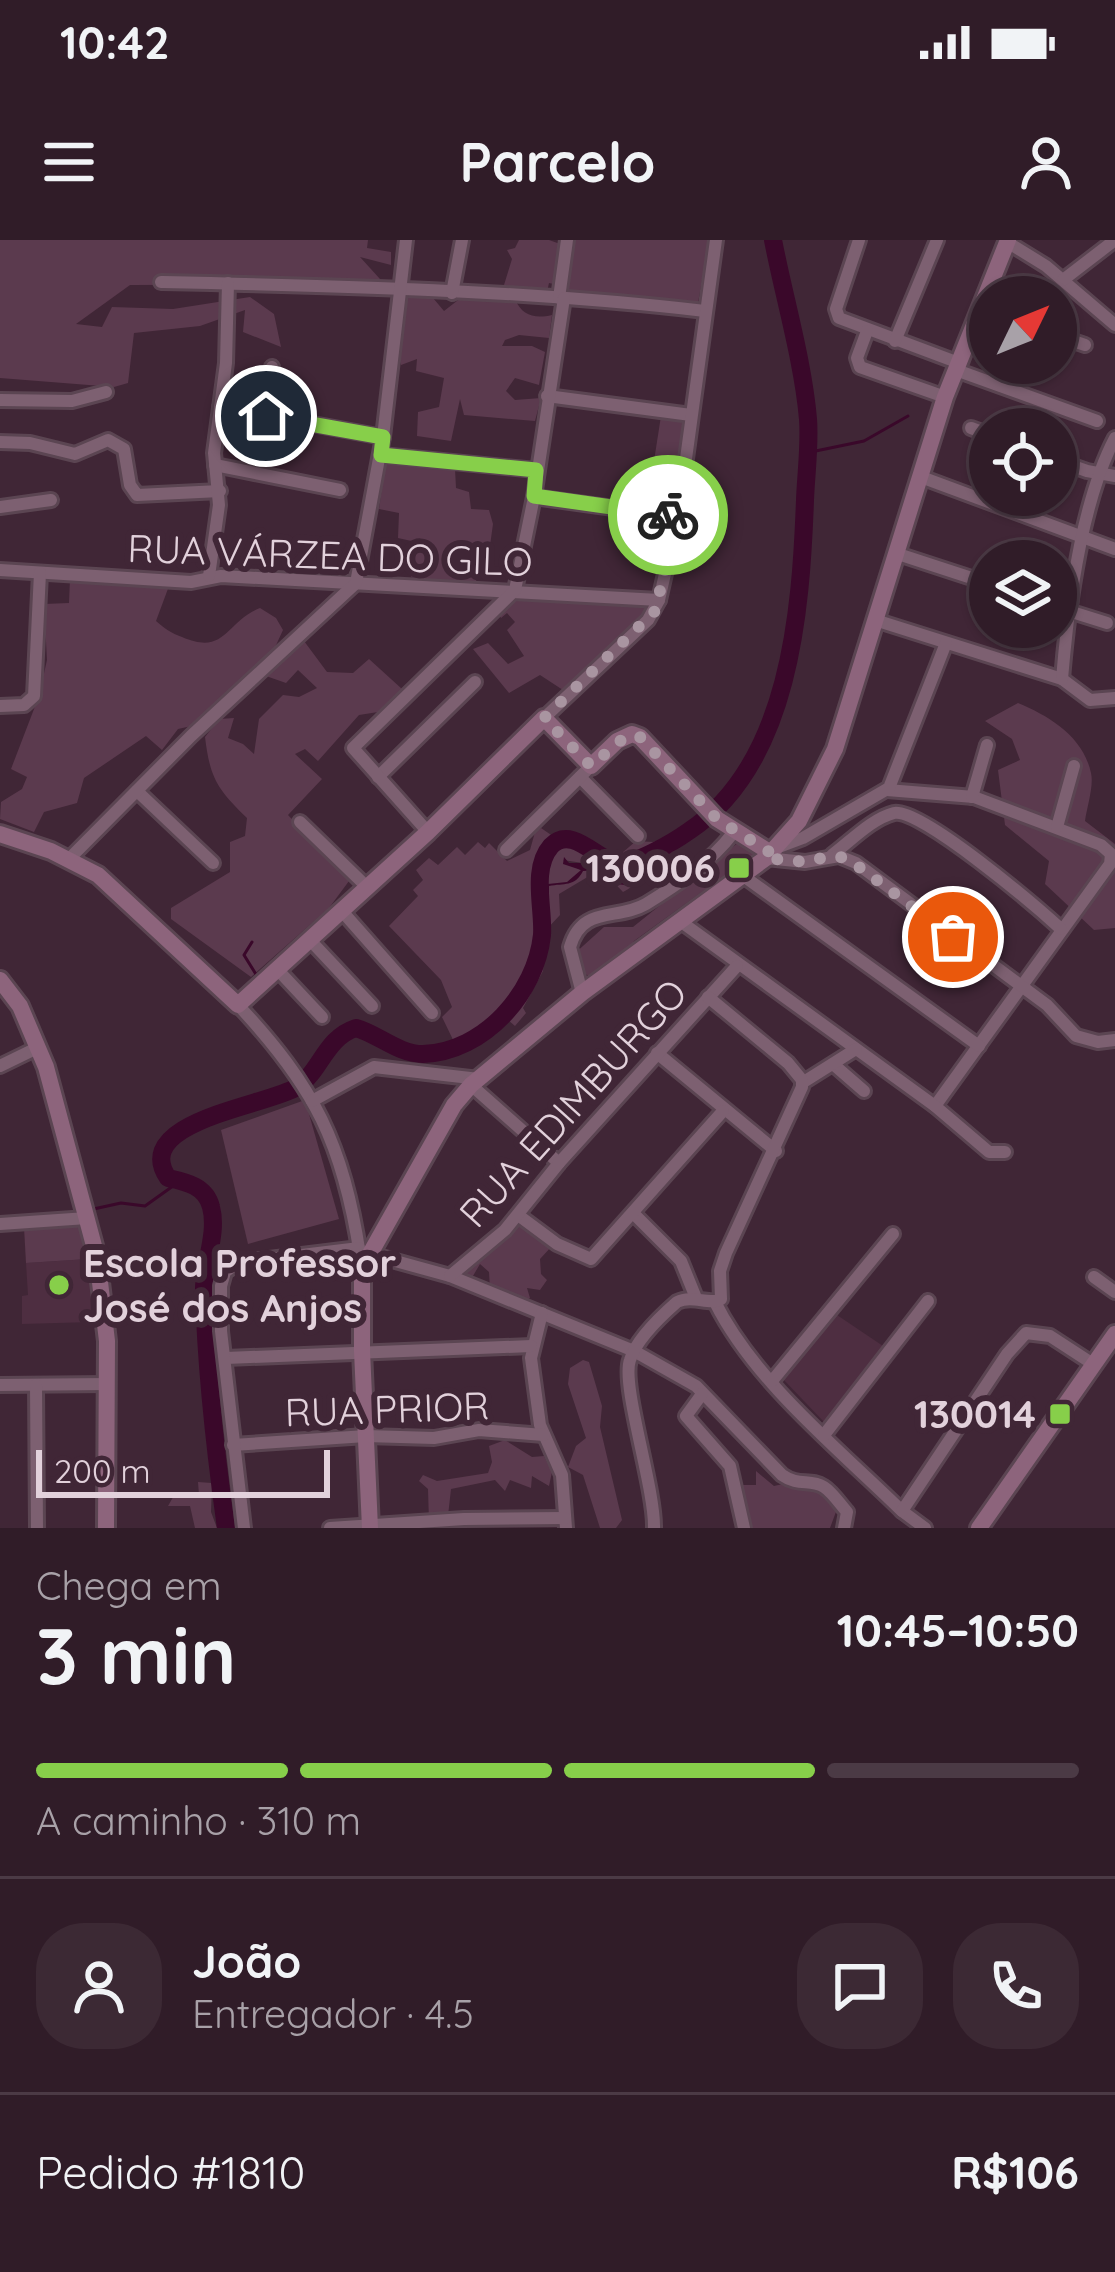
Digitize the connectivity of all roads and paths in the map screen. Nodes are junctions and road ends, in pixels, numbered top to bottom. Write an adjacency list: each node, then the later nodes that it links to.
1 (406, 240): 16 (street)
2 (462, 240): 18 (street)
3 (567, 240): 19 (street)
4 (716, 240): 21 (street)
5 (859, 240): 24 (street)
6 (937, 240): 25 (street)
7 (1042, 240): 10 (street)
8 (1115, 240): 13 (street)
9 (1008, 241): 10 (street); 11 (street)
10 (1027, 251): 12 (street)
11 (997, 276)
12 (1058, 276)
13 (1068, 276)
14 (161, 282): 15 (street)
15 (228, 283): 16 (street); 35 (street)
16 (400, 291): 18 (street); 39 (street)
17 (1077, 292): 22 (street)
18 (452, 293): 19 (street)
19 (561, 298): 21 (street); 32 (street)
20 (1115, 303): 22 (street)
21 (705, 311): 36 (street)
22 (1102, 314): 23 (street)
23 (1115, 325)
24 (867, 331): 25 (street); 33 (street)
25 (895, 341): 30 (street)
26 (1077, 342): 28 (street)
27 (969, 345): 30 (street)
28 (1085, 345)
29 (272, 367): 37 (street)
30 (958, 367): 33 (street); 38 (street)
31 (106, 392): 34 (street)
32 (547, 396): 36 (street); 45 (street)
33 (945, 397): 48 (street)
34 (0, 400)
35 (220, 407): 37 (street); 43 (street)
36 (691, 415): 54 (street)
37 (266, 416): 39 (street)
38 (1097, 422)
39 (383, 437): 42 (street)
40 (1115, 438): 46 (street)
41 (0, 442): 49 (street)
42 (381, 455): 45 (street); 63 (street)
43 (215, 465): 49 (street); 50 (street)
44 (1077, 467): 46 (street)
45 (536, 470): 51 (street)
46 (1096, 474): 47 (street); 55 (street)
47 (1115, 476)
48 (921, 477): 55 (street); 57 (street)
49 (220, 490): 61 (street)
50 (340, 490)
51 (534, 496): 54 (street); 64 (street)
52 (51, 500): 53 (street)
53 (0, 507)
54 (678, 517): 65 (street)
55 (1084, 537): 56 (street); 58 (street)
56 (1115, 549)
57 (895, 553): 62 (street); 67 (street)
58 (1077, 560)
59 (0, 570): 60 (street, RUA VÁRZEA DO GILO)
60 (40, 573): 61 (street, RUA VÁRZEA DO GILO); 74 (street)
61 (209, 576): 63 (street, RUA VÁRZEA DO GILO)
62 (969, 577)
63 (356, 583): 64 (street, RUA VÁRZEA DO GILO); 81 (street)
64 (515, 590): 65 (street, RUA VÁRZEA DO GILO); 79 (street)
65 (659, 600): 75 (street)
66 (1077, 614): 68 (street)
67 (875, 620): 69 (street); 90 (street)
68 (1107, 623)
69 (946, 643): 71 (street); 80 (street)
70 (1061, 648): 71 (street)
71 (1061, 679): 73 (street)
72 (475, 682): 79 (street)
73 (1115, 698)
74 (0, 706)
75 (544, 718): 78 (street); 85 (street)
76 (987, 745): 82 (street)
77 (1074, 766): 84 (street)
78 (586, 771): 86 (street); 88 (street); 89 (street)
79 (378, 777): 85 (street)
80 (887, 790): 82 (street); 90 (street)
81 (137, 791): 92 (street); 93 (street)
82 (972, 797): 84 (street)
83 (300, 822): 95 (street)
84 (1057, 827): 98 (street)
85 (428, 832): 95 (street)
86 (733, 832): 90 (street); 102 (street)
87 (0, 834): 92 (street)
88 (638, 836)
89 (506, 850)
90 (772, 853): 91 (street); 94 (street)
91 (830, 856): 98 (street); 105 (street)
92 (69, 859): 108 (street)
93 (213, 863)
94 (742, 875): 97 (street); 113 (street)
95 (367, 887): 96 (street)
96 (341, 910): 99 (street); 110 (street)
97 (680, 921): 100 (street); 104 (street)
98 (1061, 929): 105 (street)
99 (309, 939): 101 (street); 109 (street)
100 (737, 966): 107 (street, RUA EDIMBURGO); 115 (street)
101 (277, 969): 108 (street); 111 (street)
102 (577, 972): 104 (street); 106 (street)
103 (0, 980): 114 (street)
104 (599, 981): 106 (street)
105 (1020, 985): 112 (street); 113 (street)
106 (582, 993): 120 (street)
107 (708, 997): 116 (street, RUA EDIMBURGO); 119 (street)
108 (238, 1005): 122 (street)
109 (371, 1006)
110 (432, 1013)
111 (322, 1017)
112 (1115, 1040)
113 (979, 1046): 123 (street)
114 (39, 1047): 118 (street); 128 (street)
115 (856, 1049): 117 (street); 123 (street)
116 (657, 1053): 124 (street); 127 (street, RUA EDIMBURGO)
117 (833, 1064): 119 (street); 121 (street)
118 (0, 1066)
119 (800, 1077): 125 (street)
120 (475, 1082): 122 (street); 127 (street); 133 (street)
121 (864, 1091)
122 (312, 1102): 133 (street)
123 (934, 1106): 126 (street)
124 (723, 1111): 125 (street); 129 (street)
125 (776, 1151): 139 (street)
126 (1005, 1152)
127 (559, 1163): 130 (street, RUA EDIMBURGO)
128 (86, 1213): 131 (street); 149 (street)
129 (633, 1213): 130 (street); 137 (street)
130 (518, 1215): 134 (street, RUA EDIMBURGO)
131 (0, 1225)
132 (893, 1234): 147 (street)
133 (364, 1257): 134 (street); 143 (street); 145 (street)
134 (450, 1276): 140 (street)
135 (1094, 1277): 136 (street)
136 (1115, 1292)
137 (696, 1298): 139 (street); 144 (street)
138 (928, 1301): 152 (street)
139 (715, 1302): 147 (street)
140 (542, 1313): 142 (street); 144 (street)
141 (1115, 1334): 146 (street)
142 (531, 1346): 143 (street); 154 (street)
143 (362, 1351): 145 (street); 153 (street)
144 (634, 1351): 151 (street); 163 (street)
145 (226, 1358): 155 (street)
146 (1093, 1364): 156 (street); 167 (street)
147 (772, 1381): 152 (street)
148 (36, 1384): 149 (street); 150 (street); 159 (street)
149 (107, 1384): 160 (street)
150 (0, 1385)
151 (702, 1394): 164 (street); 165 (street)
152 (824, 1435): 156 (street)
153 (366, 1436): 154 (street, RUA PRIOR); 155 (street, RUA PRIOR); 158 (street)
154 (544, 1436): 157 (street)
155 (233, 1445): 161 (street)
156 (902, 1511): 166 (street)
157 (566, 1523): 158 (street)
158 (370, 1527): 162 (street)
159 (37, 1528)
160 (106, 1528)
161 (244, 1528)
162 (330, 1528)
163 (654, 1528)
164 (744, 1528)
165 (844, 1528)
166 (925, 1528)
167 (979, 1528)

